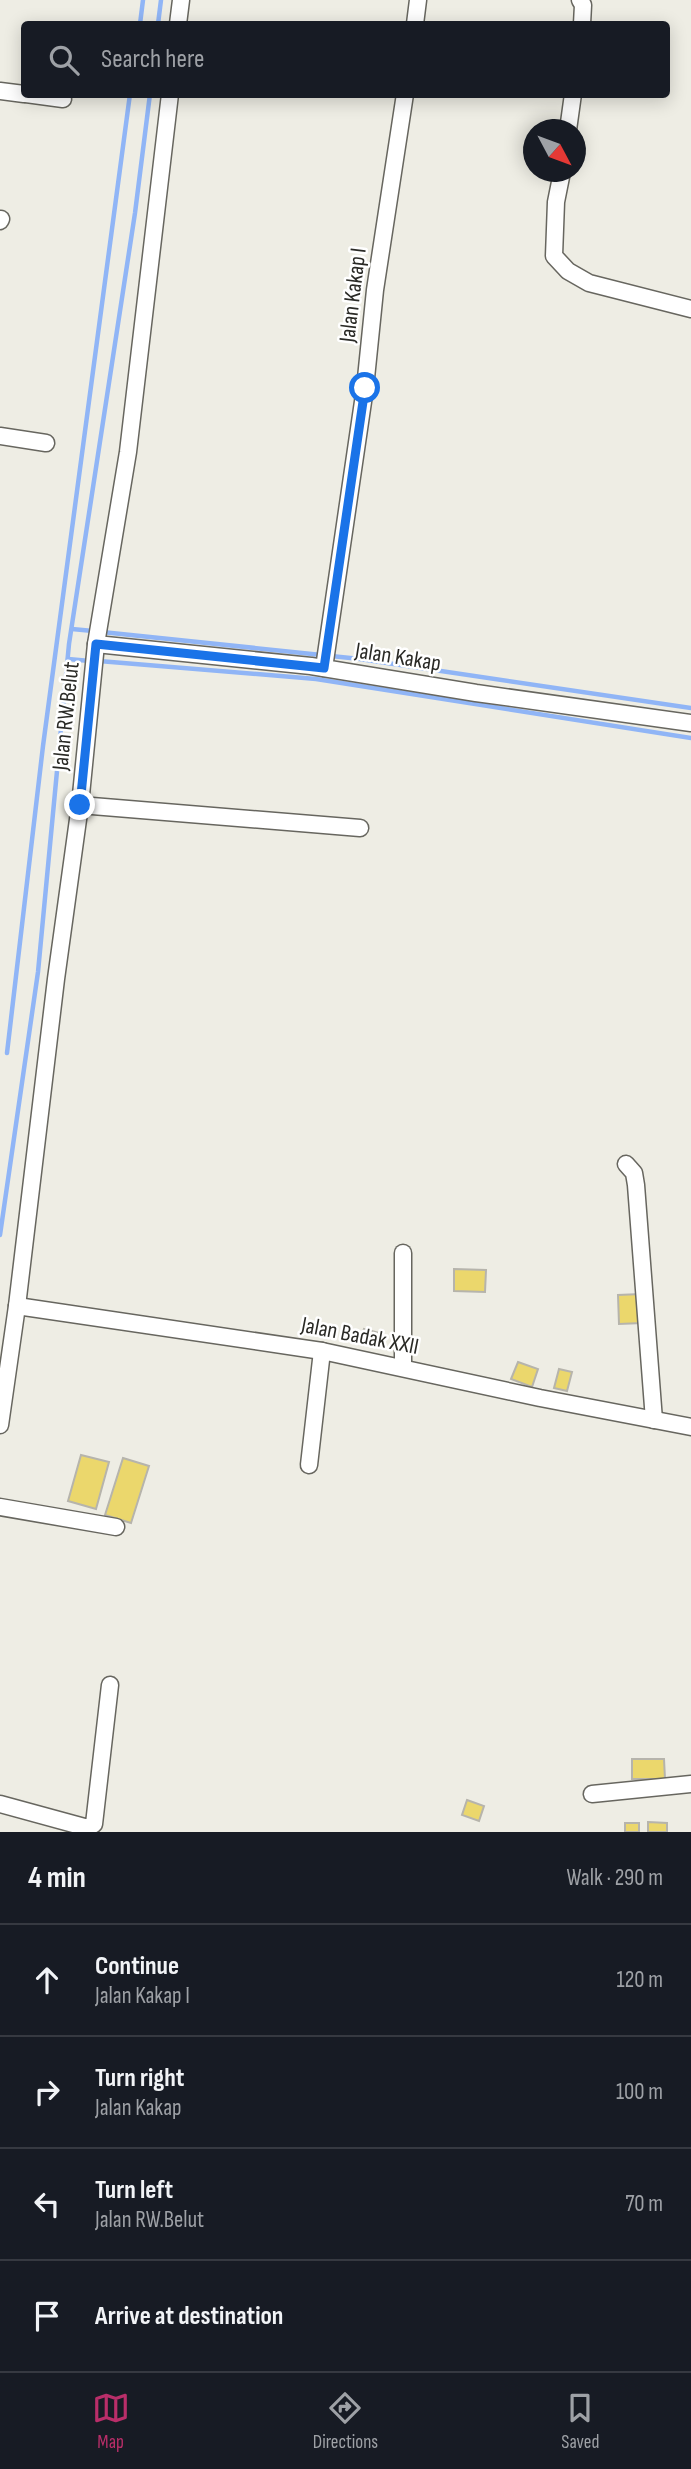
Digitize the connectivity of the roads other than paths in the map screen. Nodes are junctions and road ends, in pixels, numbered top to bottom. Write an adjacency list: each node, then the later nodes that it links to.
1 (181, 0): 4 (street)
2 (418, 0): 5 (street)
3 (580, 0): 6 (street)
4 (178, 21)
5 (415, 21)
6 (582, 21)
7 (0, 91): 8 (street)
8 (21, 94)
9 (55, 98): 13 (street)
10 (170, 98): 19 (street, Jalan RW.Belut)
11 (404, 98): 20 (street, Jalan Kakap I)
12 (572, 98): 14 (street)
13 (63, 99)
14 (570, 119)
15 (560, 182): 16 (street)
16 (691, 309)
17 (0, 436): 18 (street)
18 (46, 443)
19 (96, 644): 20 (street, Jalan Kakap); 22 (street, Jalan RW.Belut)
20 (324, 668): 21 (street, Jalan Kakap)
21 (691, 723)
22 (80, 805): 23 (street); 26 (street, Jalan RW.Belut)
23 (360, 828)
24 (626, 1164): 29 (street)
25 (403, 1253): 28 (street)
26 (17, 1306): 27 (street, Jalan Badak XXII); 30 (street, Jalan RW.Belut)
27 (322, 1351): 28 (street, Jalan Badak XXII); 32 (street)
28 (403, 1367): 29 (street, Jalan Badak XXII)
29 (654, 1420): 31 (street, Jalan Badak XXII)
30 (0, 1425)
31 (691, 1427)
32 (309, 1465)
33 (0, 1507): 34 (street)
34 (116, 1527)
35 (110, 1685): 38 (street)
36 (691, 1784): 37 (street)
37 (592, 1794)
38 (0, 1804)

